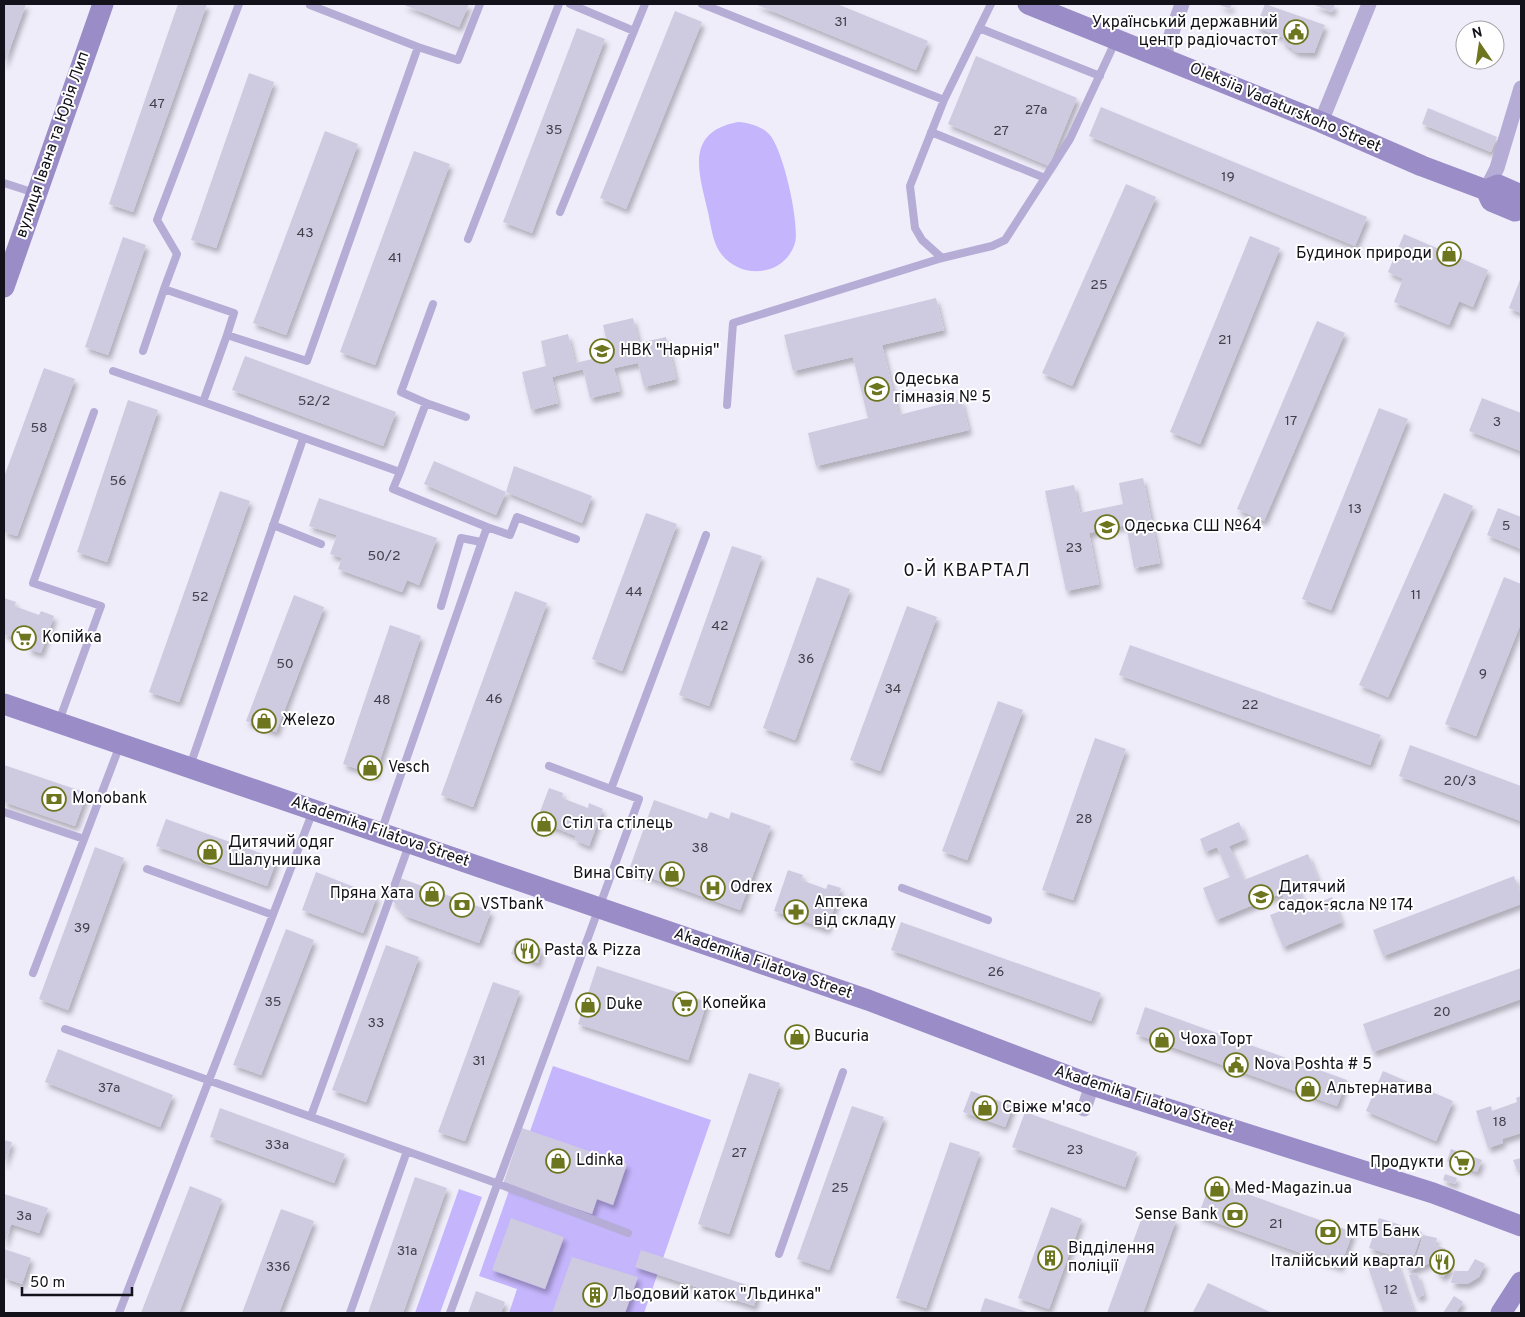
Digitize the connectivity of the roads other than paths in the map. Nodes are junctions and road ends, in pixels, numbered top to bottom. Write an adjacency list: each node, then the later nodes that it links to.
1 (103, 4): 26 (main road, вулиця Івана та Юрія Лип)
2 (239, 4): 33 (lane)
3 (480, 4): 16 (lane)
4 (559, 4): 30 (lane)
5 (570, 4): 14 (lane)
6 (645, 4): 14 (lane)
7 (702, 4): 20 (lane)
8 (991, 4): 13 (lane)
9 (1028, 4): 15 (main road, Oleksiia Vadaturskoho Street)
10 (1182, 4): 17 (street)
11 (1369, 4): 21 (street)
12 (310, 6): 16 (lane)
13 (979, 28): 18 (lane); 20 (lane)
14 (634, 30): 29 (lane)
15 (1117, 39): 17 (main road, Oleksiia Vadaturskoho Street); 18 (lane)
16 (418, 47): 35 (lane)
17 (1163, 58): 21 (main road, Oleksiia Vadaturskoho Street)
18 (1100, 76): 23 (lane)
19 (1521, 88): 25 (street)
20 (944, 100): 22 (lane)
21 (1320, 122): 25 (main road, Oleksiia Vadaturskoho Street)
22 (931, 132): 23 (lane); 31 (lane)
23 (1045, 178): 31 (lane)
24 (4, 183): 26 (lane)
25 (1486, 190): 27 (main road, Oleksiia Vadaturskoho Street); 28 (main road, Oleksiia Vadaturskoho Street)
26 (36, 194): 32 (main road, вулиця Івана та Юрія Лип)
27 (1521, 195)
28 (1521, 208)
29 (560, 212)
30 (468, 239)
31 (942, 258): 40 (lane)
32 (4, 287)
33 (164, 289): 35 (lane); 36 (lane)
34 (433, 304): 39 (lane)
35 (227, 335): 38 (lane)
36 (143, 351)
37 (113, 371): 38 (lane)
38 (202, 402): 43 (lane)
39 (426, 403): 42 (lane); 44 (lane)
40 (728, 406)
41 (94, 412): 53 (lane)
42 (466, 417)
43 (303, 440): 44 (lane); 45 (lane)
44 (400, 472): 46 (lane)
45 (273, 525): 50 (lane); 56 (lane)
46 (487, 527): 48 (lane); 49 (lane)
47 (706, 535): 57 (lane)
48 (576, 539)
49 (482, 542): 51 (lane); 60 (lane)
50 (321, 544)
51 (441, 606)
52 (4, 704): 53 (main road, Akademika Filatova Street)
53 (59, 723): 54 (main road, Akademika Filatova Street)
54 (120, 744): 56 (main road, Akademika Filatova Street); 61 (lane)
55 (549, 766): 57 (lane)
56 (190, 767): 58 (main road, Akademika Filatova Street)
57 (611, 789): 65 (lane)
58 (313, 809): 60 (main road, Akademika Filatova Street); 66 (lane)
59 (4, 812): 61 (lane)
60 (381, 832): 62 (main road, Akademika Filatova Street)
61 (84, 839): 68 (lane)
62 (410, 843): 65 (main road, Akademika Filatova Street); 74 (lane)
63 (147, 869): 66 (lane)
64 (902, 888): 67 (lane)
65 (598, 908): 72 (main road, Akademika Filatova Street); 76 (lane)
66 (273, 915): 71 (lane)
67 (988, 920)
68 (33, 973)
69 (65, 1029): 71 (lane)
70 (843, 1072): 79 (lane)
71 (209, 1080): 74 (lane); 81 (lane)
72 (1092, 1084): 73 (street); 77 (main road, Akademika Filatova Street)
73 (1084, 1109)
74 (310, 1116): 75 (lane)
75 (407, 1151): 76 (lane); 82 (lane)
76 (496, 1183): 78 (lane); 83 (lane)
77 (1521, 1226)
78 (628, 1233)
79 (779, 1254)
80 (1521, 1282): 84 (main road)
81 (119, 1313)
82 (350, 1313)
83 (450, 1313)
84 (1501, 1313)

